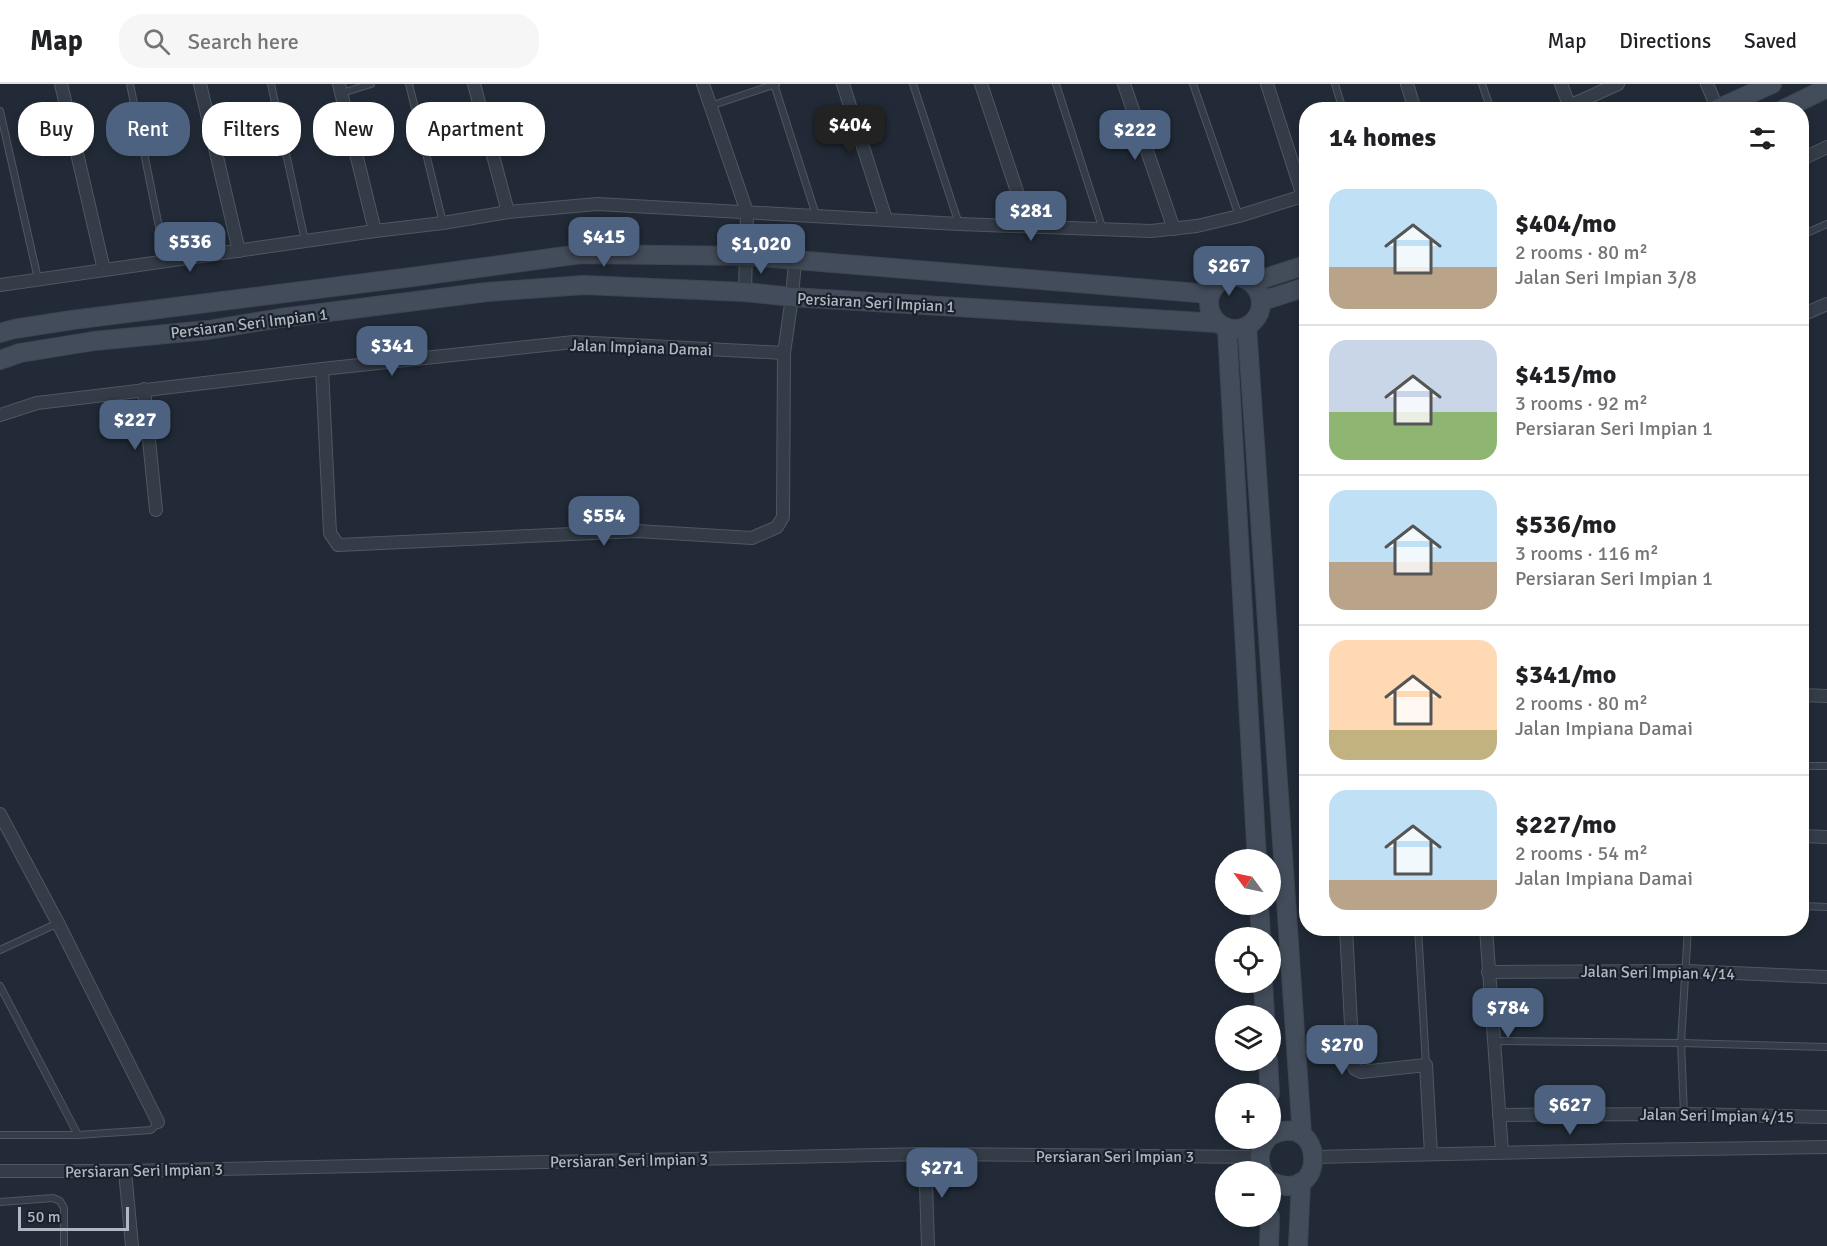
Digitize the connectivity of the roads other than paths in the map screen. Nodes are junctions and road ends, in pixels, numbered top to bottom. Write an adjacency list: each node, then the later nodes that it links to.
1 (61, 84): 59 (street)
2 (130, 84): 56 (lane)
3 (200, 84): 54 (street)
4 (271, 84): 53 (lane)
5 (371, 84): 24 (lane)
6 (409, 84): 45 (lane)
7 (474, 84): 40 (street)
8 (703, 84): 34 (street)
9 (775, 84): 34 (lane); 42 (lane)
10 (843, 84): 44 (street)
11 (913, 84): 46 (lane)
12 (981, 84): 48 (street)
13 (1056, 84): 50 (lane)
14 (1124, 84): 49 (street)
15 (1193, 84): 43 (lane)
16 (1267, 84): 38 (street)
17 (1335, 84): 26 (lane)
18 (1407, 84): 27 (street)
19 (1482, 84): 28 (lane)
20 (1561, 84): 29 (street)
21 (1618, 84): 30 (street)
22 (1707, 84): 31 (street)
23 (1772, 84): 32 (street)
24 (340, 88): 51 (street)
25 (1827, 88): 33 (street)
26 (1341, 102)
27 (1413, 102)
28 (1488, 102)
29 (1563, 102)
30 (1576, 102)
31 (1714, 102)
32 (1732, 102)
33 (1798, 102)
34 (710, 106): 41 (street)
35 (0, 111): 60 (lane)
36 (1827, 147): 37 (street)
37 (1809, 156)
38 (1299, 177)
39 (1299, 197): 43 (street)
40 (508, 212): 41 (street); 45 (street)
41 (747, 212): 42 (street); 55 (street)
42 (816, 215): 44 (street)
43 (1239, 216): 49 (street)
44 (886, 219): 46 (street)
45 (442, 223): 51 (street)
46 (959, 224): 48 (street)
47 (1827, 224): 52 (lane)
48 (1029, 227): 50 (street)
49 (1174, 229): 50 (street)
50 (1103, 230)
51 (375, 231): 53 (street)
52 (1809, 232)
53 (305, 241): 54 (street)
54 (239, 251): 56 (street)
55 (747, 256): 57 (street, Persiaran Seri Impian 1); 64 (street); 72 (street, Persiaran Seri Impian 1)
56 (166, 261): 59 (street)
57 (795, 261): 65 (street, Persiaran Seri Impian 1); 66 (street)
58 (1299, 267): 61 (street)
59 (104, 270): 60 (street)
60 (38, 279): 62 (street)
61 (1253, 282): 65 (street); 67 (street)
62 (0, 285)
63 (1299, 289): 67 (street)
64 (745, 292): 66 (street, Persiaran Seri Impian 1); 74 (street, Persiaran Seri Impian 1)
65 (1210, 294): 70 (street)
66 (792, 297): 70 (street, Persiaran Seri Impian 1); 73 (street)
67 (1262, 301): 71 (street)
68 (1827, 304): 69 (street)
69 (1809, 312)
70 (1222, 325): 71 (street); 86 (street)
71 (1247, 327): 110 (street)
72 (0, 333)
73 (784, 353): 75 (street, Jalan Impiana Damai); 75 (street)
74 (0, 360)
75 (322, 369): 76 (street, Jalan Impiana Damai)
76 (144, 389): 77 (street, Jalan Impiana Damai); 78 (street)
77 (0, 415)
78 (156, 510)
79 (1809, 695): 80 (street)
80 (1827, 696)
81 (1809, 766): 82 (lane)
82 (1827, 766)
83 (0, 814): 89 (street)
84 (1809, 836): 85 (street)
85 (1827, 837)
86 (1256, 849)
87 (1809, 906): 88 (lane)
88 (1827, 907)
89 (58, 923): 94 (lane); 106 (street)
90 (1346, 936): 102 (street)
91 (1418, 936): 102 (lane)
92 (1486, 936): 96 (street)
93 (1688, 936): 95 (lane)
94 (0, 950)
95 (1686, 971): 96 (street, Jalan Seri Impian 4/14); 97 (street, Jalan Seri Impian 4/14); 100 (lane)
96 (1488, 972): 99 (street)
97 (1827, 977)
98 (0, 986): 109 (lane)
99 (1493, 1041): 100 (lane); 104 (street)
100 (1682, 1043): 101 (lane); 103 (lane)
101 (1827, 1047)
102 (1426, 1065): 114 (street)
103 (1684, 1114): 104 (street, Jalan Seri Impian 4/15); 105 (street, Jalan Seri Impian 4/15)
104 (1499, 1115): 112 (street)
105 (1827, 1117)
106 (158, 1122): 109 (lane)
107 (1281, 1132): 110 (street)
108 (0, 1135): 109 (lane)
109 (78, 1135)
110 (1302, 1135): 115 (street)
111 (1827, 1147): 112 (street)
112 (1502, 1152): 114 (street)
113 (925, 1154): 116 (street, Persiaran Seri Impian 3); 118 (street, Persiaran Seri Impian 3); 125 (street)
114 (1431, 1154): 115 (street)
115 (1314, 1157): 119 (street)
116 (1215, 1163)
117 (0, 1171): 118 (street, Persiaran Seri Impian 3)
118 (125, 1171): 124 (street)
119 (1301, 1182): 120 (street); 127 (street)
120 (1281, 1186)
121 (0, 1202): 123 (lane)
122 (1270, 1227): 126 (street)
123 (64, 1246)
124 (132, 1246)
125 (928, 1246)
126 (1269, 1246)
127 (1298, 1246)

